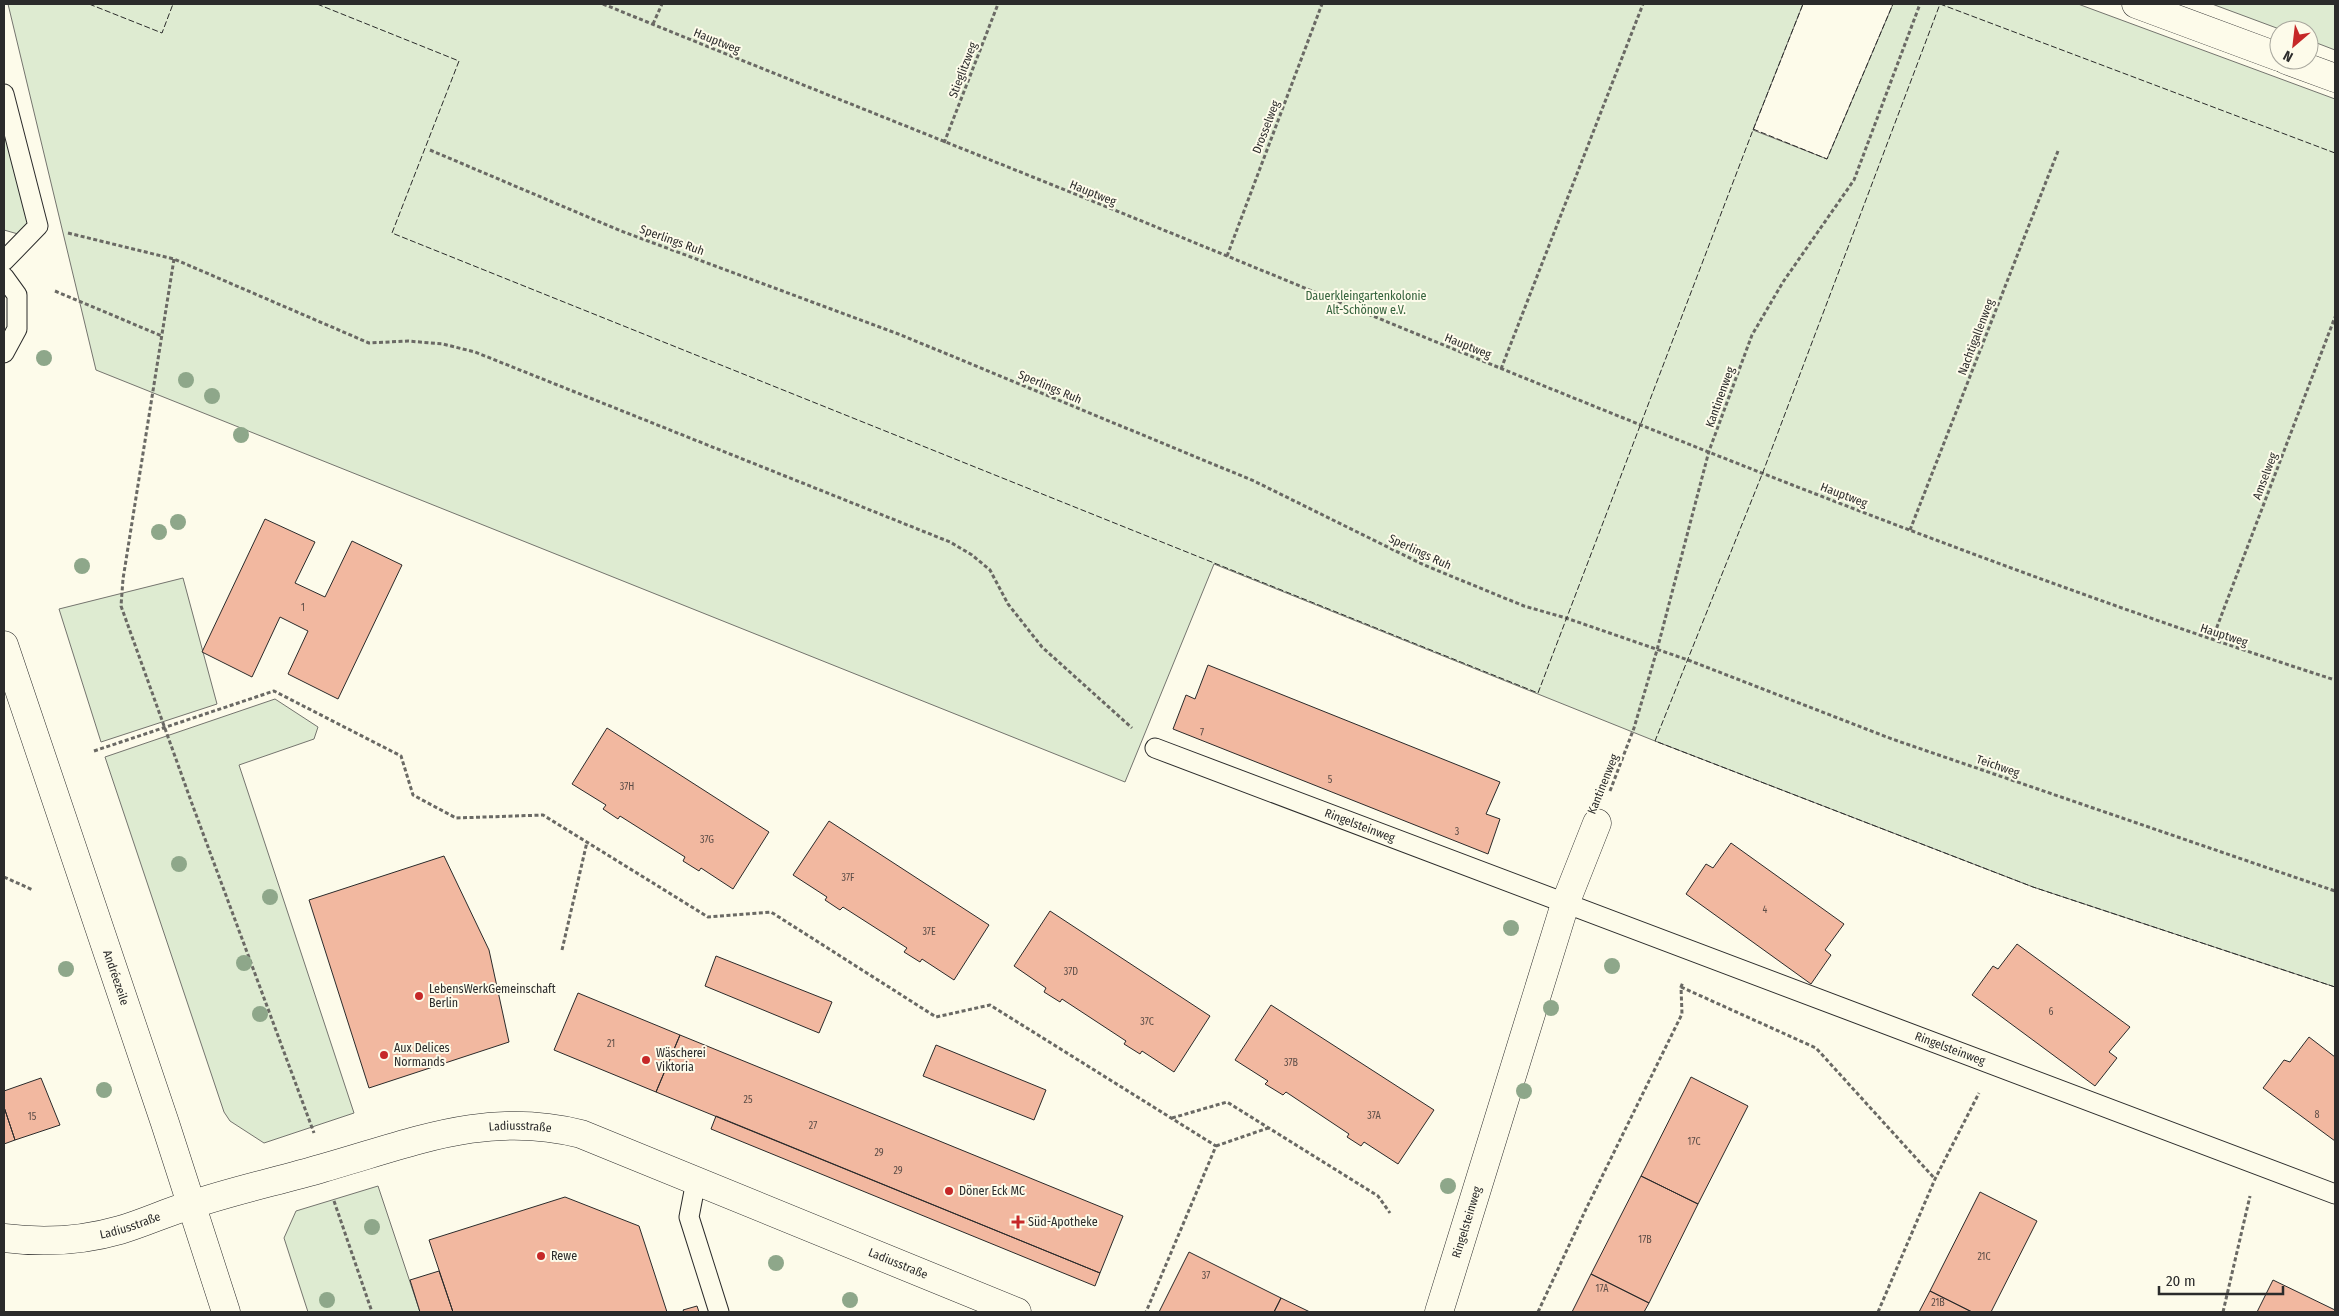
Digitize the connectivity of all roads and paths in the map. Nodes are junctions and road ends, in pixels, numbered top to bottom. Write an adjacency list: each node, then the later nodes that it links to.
1 (603, 4): 8 (path, Hauptweg)
2 (662, 4): 8 (path)
3 (998, 4): 13 (path, Stieglitzweg)
4 (1322, 4): 17 (path, Drosselweg)
5 (1643, 4): 25 (path)
6 (1920, 4): 26 (path, Kantinenweg)
7 (2136, 4): 9 (street)
8 (653, 24): 13 (path, Hauptweg)
9 (2269, 53)
10 (2313, 70): 11 (street)
11 (2335, 78)
12 (4, 94): 16 (lane)
13 (944, 143): 17 (path, Hauptweg)
14 (430, 150): 30 (path, Sperlings Ruh)
15 (2058, 151): 27 (path, Nachtigallenweg)
16 (38, 226): 18 (path); 19 (lane)
17 (1227, 256): 25 (path, Hauptweg)
18 (174, 259): 23 (path); 33 (path)
19 (4, 261)
20 (4, 277): 24 (lane)
21 (55, 291): 23 (path)
22 (2335, 317): 28 (path, Amselweg)
23 (162, 336): 32 (path)
24 (4, 352)
25 (1501, 369): 26 (path, Hauptweg)
26 (1709, 451): 27 (path, Hauptweg); 30 (path, Kantinenweg)
27 (1910, 530): 28 (path, Hauptweg)
28 (2212, 640): 31 (path, Hauptweg)
29 (4, 645): 54 (street, Andréezeile)
30 (1657, 650): 35 (path, Kantinenweg); 39 (path, Teichweg)
31 (2335, 680)
32 (164, 728): 34 (path); 36 (path); 47 (path)
33 (1155, 748): 40 (lane, Ringelsteinweg)
34 (94, 751)
35 (1597, 823): 40 (street, Ringelsteinweg)
36 (587, 842): 41 (path); 45 (path)
37 (4, 877): 38 (path)
38 (33, 890)
39 (2335, 890)
40 (1565, 904): 49 (lane, Ringelsteinweg); 62 (street, Ringelsteinweg)
41 (562, 950)
42 (1684, 979): 43 (path)
43 (1681, 987): 50 (path); 63 (path)
44 (1980, 1092): 50 (path)
45 (1171, 1118): 46 (path); 48 (path)
46 (1269, 1128): 48 (path); 55 (path)
47 (315, 1136)
48 (1216, 1146): 61 (path)
49 (2258, 1163): 52 (lane, Ringelsteinweg); 65 (path)
50 (1935, 1179): 64 (path)
51 (696, 1181): 54 (street, Ladiusstraße); 59 (lane); 60 (street, Ladiusstraße)
52 (2335, 1194)
53 (332, 1198): 58 (path)
54 (192, 1204): 56 (street, Ladiusstraße); 57 (street, Andréezeile)
55 (1390, 1213)
56 (4, 1238)
57 (226, 1312)
58 (372, 1312)
59 (719, 1312)
60 (1017, 1312)
61 (1146, 1312)
62 (1439, 1312)
63 (1538, 1312)
64 (1878, 1312)
65 (2223, 1312)

